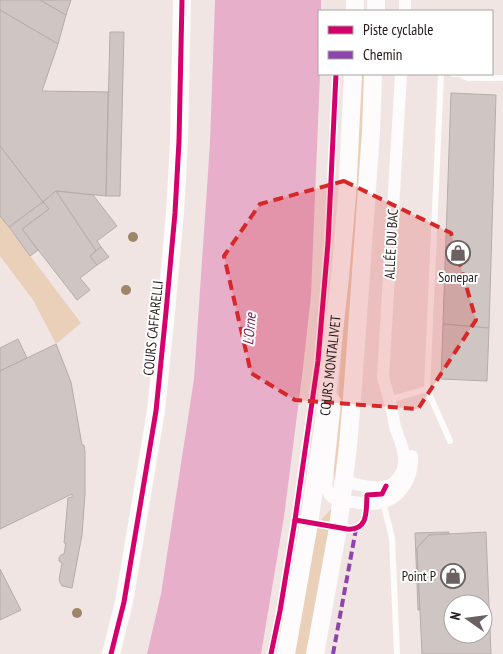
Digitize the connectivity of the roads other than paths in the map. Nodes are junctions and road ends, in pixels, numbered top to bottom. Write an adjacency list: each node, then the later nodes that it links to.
1 (182, 0): 16 (main road, COURS CAFFARELLI)
2 (353, 75): 9 (main road, COURS MONTALIVET)
3 (373, 75): 13 (main road, COURS MONTALIVET)
4 (401, 75): 10 (street, ALLÉE DU BAC)
5 (440, 75): 8 (lane)
6 (462, 75): 7 (lane)
7 (503, 78)
8 (427, 389): 10 (lane); 12 (lane)
9 (327, 391): 14 (street); 17 (main road, COURS MONTALIVET)
10 (389, 400): 11 (street, ALLÉE DU BAC)
11 (393, 413): 13 (street, ALLÉE DU BAC); 15 (street, ALLÉE DU BAC)
12 (450, 441)
13 (344, 480): 14 (main road, COURS MONTALIVET)
14 (342, 501): 15 (street); 18 (main road, COURS MONTALIVET)
15 (383, 502): 19 (lane)
16 (111, 654)
17 (286, 654)
18 (315, 654)
19 (397, 654)

